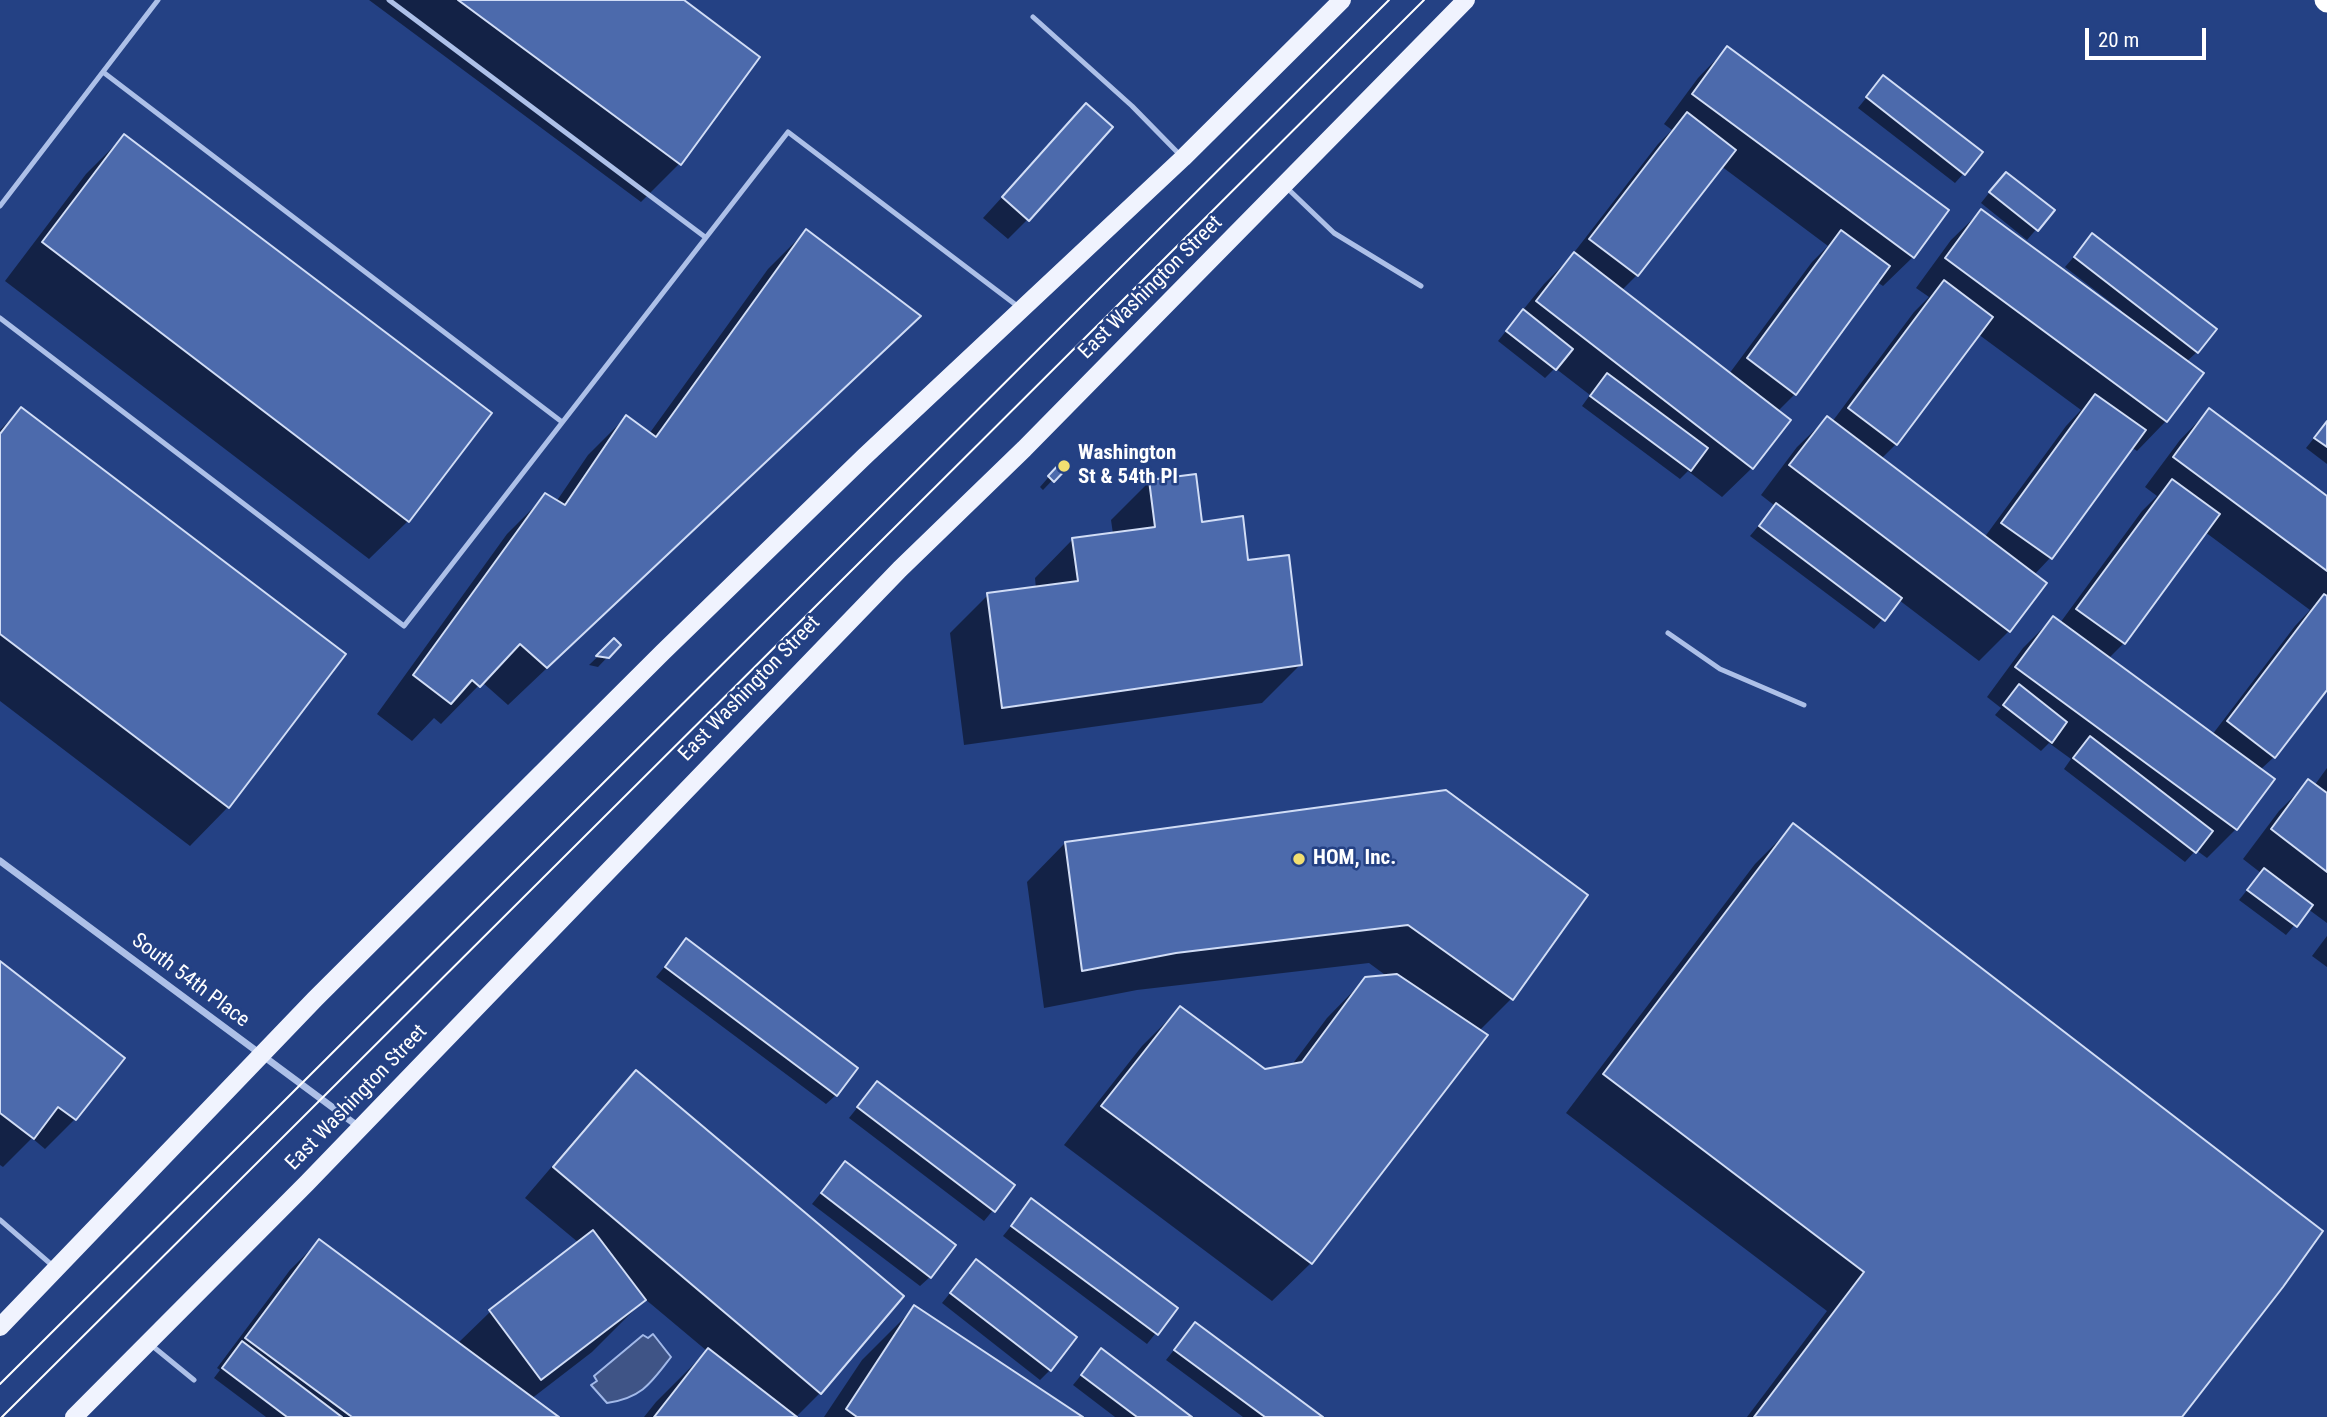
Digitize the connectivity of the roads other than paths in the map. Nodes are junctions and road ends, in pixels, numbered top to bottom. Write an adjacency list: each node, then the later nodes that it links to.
1 (158, 0): 6 (lane)
2 (389, 0): 10 (lane)
3 (1342, 0): 7 (main road)
4 (1466, 0): 8 (main road, East Washington Street)
5 (1034, 17): 7 (lane)
6 (103, 72): 9 (lane); 14 (lane)
7 (1183, 158): 12 (main road)
8 (1284, 185): 11 (lane); 19 (main road, East Washington Street)
9 (0, 206)
10 (705, 237): 12 (lane); 14 (lane)
11 (1422, 286)
12 (1022, 310): 18 (main road)
13 (0, 318): 14 (lane)
14 (562, 422)
15 (1668, 633): 16 (lane)
16 (1804, 705)
17 (0, 861): 18 (street, South 54th Place)
18 (261, 1056): 19 (street, South 54th Place); 21 (main road)
19 (360, 1128): 23 (main road, East Washington Street)
20 (0, 1220): 21 (lane)
21 (56, 1269): 22 (main road)
22 (0, 1327)
23 (148, 1343): 24 (lane); 25 (main road, East Washington Street)
24 (194, 1380)
25 (74, 1417)

